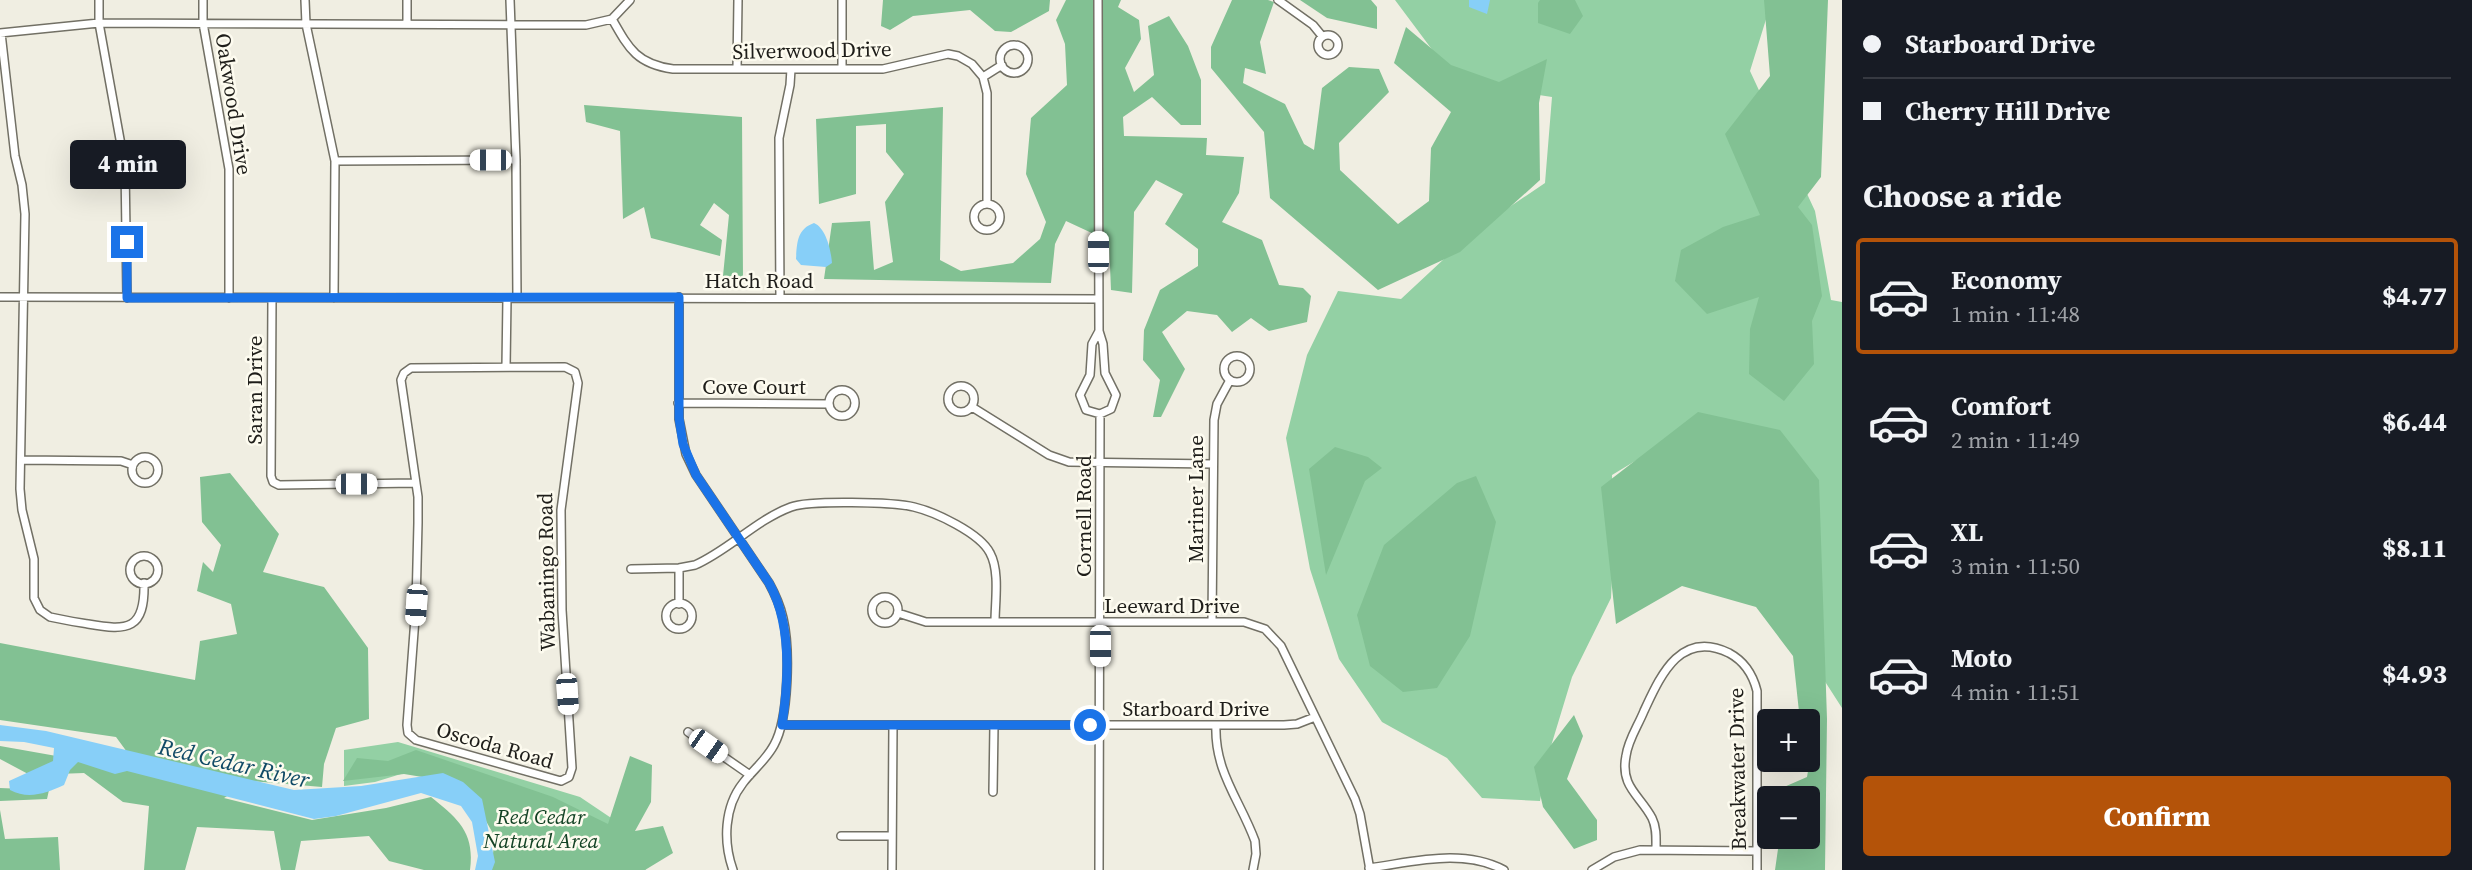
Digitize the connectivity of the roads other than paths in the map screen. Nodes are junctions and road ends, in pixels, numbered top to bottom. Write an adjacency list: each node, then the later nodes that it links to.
1 (99, 0): 12 (street)
2 (203, 0): 13 (street, Oakwood Drive)
3 (305, 0): 15 (street)
4 (407, 0): 14 (street)
5 (510, 0): 16 (street)
6 (629, 0): 11 (street)
7 (738, 0): 20 (street)
8 (842, 0): 22 (street)
9 (1098, 0): 37 (street, Cornell Road)
10 (1278, 0): 18 (street)
11 (612, 19): 16 (street); 20 (street, Silverwood Drive)
12 (99, 23): 13 (street); 17 (street); 31 (street)
13 (203, 23): 15 (street); 32 (street, Oakwood Drive)
14 (407, 23): 15 (street); 16 (street)
15 (306, 24): 25 (street)
16 (510, 24): 24 (street)
17 (1, 33): 30 (street)
18 (1322, 36)
19 (1002, 65): 23 (street)
20 (737, 69): 21 (street, Silverwood Drive)
21 (791, 69): 22 (street, Silverwood Drive); 28 (street)
22 (842, 69): 23 (street, Silverwood Drive)
23 (983, 77): 26 (street)
24 (516, 160): 25 (street); 36 (street)
25 (335, 161): 34 (street)
26 (987, 203)
27 (679, 297): 28 (street, Hatch Road); 36 (street, Hatch Road); 41 (street)
28 (780, 297): 37 (street, Hatch Road)
29 (0, 298): 30 (street, Hatch Road)
30 (23, 298): 31 (street, Hatch Road); 45 (street)
31 (127, 298): 32 (street, Hatch Road)
32 (229, 298): 33 (street, Hatch Road)
33 (272, 298): 34 (street, Hatch Road); 49 (street, Saran Drive)
34 (334, 298): 35 (street, Hatch Road)
35 (507, 298): 36 (street, Hatch Road); 39 (street)
36 (517, 298)
37 (1099, 299): 38 (street, Cornell Road)
38 (1099, 331): 44 (street, Cornell Road); 44 (street, Cornell Road)
39 (506, 367): 49 (street); 66 (street, Wabaningo Road)
40 (1230, 380): 47 (street, Mariner Lane)
41 (678, 403): 42 (street, Cove Court); 50 (street)
42 (829, 404)
43 (972, 407): 46 (street)
44 (1100, 414): 46 (street, Cornell Road)
45 (21, 460): 48 (street); 53 (street)
46 (1100, 464): 47 (street); 58 (street, Cornell Road)
47 (1213, 464): 56 (street, Mariner Lane)
48 (133, 465)
49 (416, 483): 66 (street, Oscoda Road)
50 (738, 539): 51 (street); 57 (street); 60 (street)
51 (679, 568): 52 (street); 54 (street)
52 (631, 569)
53 (144, 583)
54 (679, 604)
55 (898, 614): 57 (street, Leeward Drive)
56 (1212, 621): 58 (street, Leeward Drive); 59 (street, Leeward Drive)
57 (995, 622): 58 (street, Leeward Drive)
58 (1100, 622): 63 (street, Cornell Road)
59 (1315, 717): 64 (street, Starboard Drive); 73 (street, Leeward Drive)
60 (782, 725): 61 (street, Starboard Drive); 67 (street)
61 (893, 725): 62 (street, Starboard Drive); 70 (street)
62 (994, 725): 63 (street, Starboard Drive); 68 (street)
63 (1100, 725): 64 (street, Starboard Drive); 76 (street, Cornell Road)
64 (1216, 725): 77 (street)
65 (688, 732): 67 (street)
66 (570, 775)
67 (750, 775): 74 (street)
68 (993, 792)
69 (841, 836): 70 (street)
70 (892, 836): 75 (street)
71 (1656, 850): 72 (street); 72 (street, Breakwater Drive); 79 (street)
72 (1757, 851): 80 (street, Breakwater Drive)
73 (1369, 869): 78 (street)
74 (733, 870)
75 (892, 870)
76 (1099, 870)
77 (1253, 870)
78 (1504, 870)
79 (1592, 870)
80 (1756, 870)

